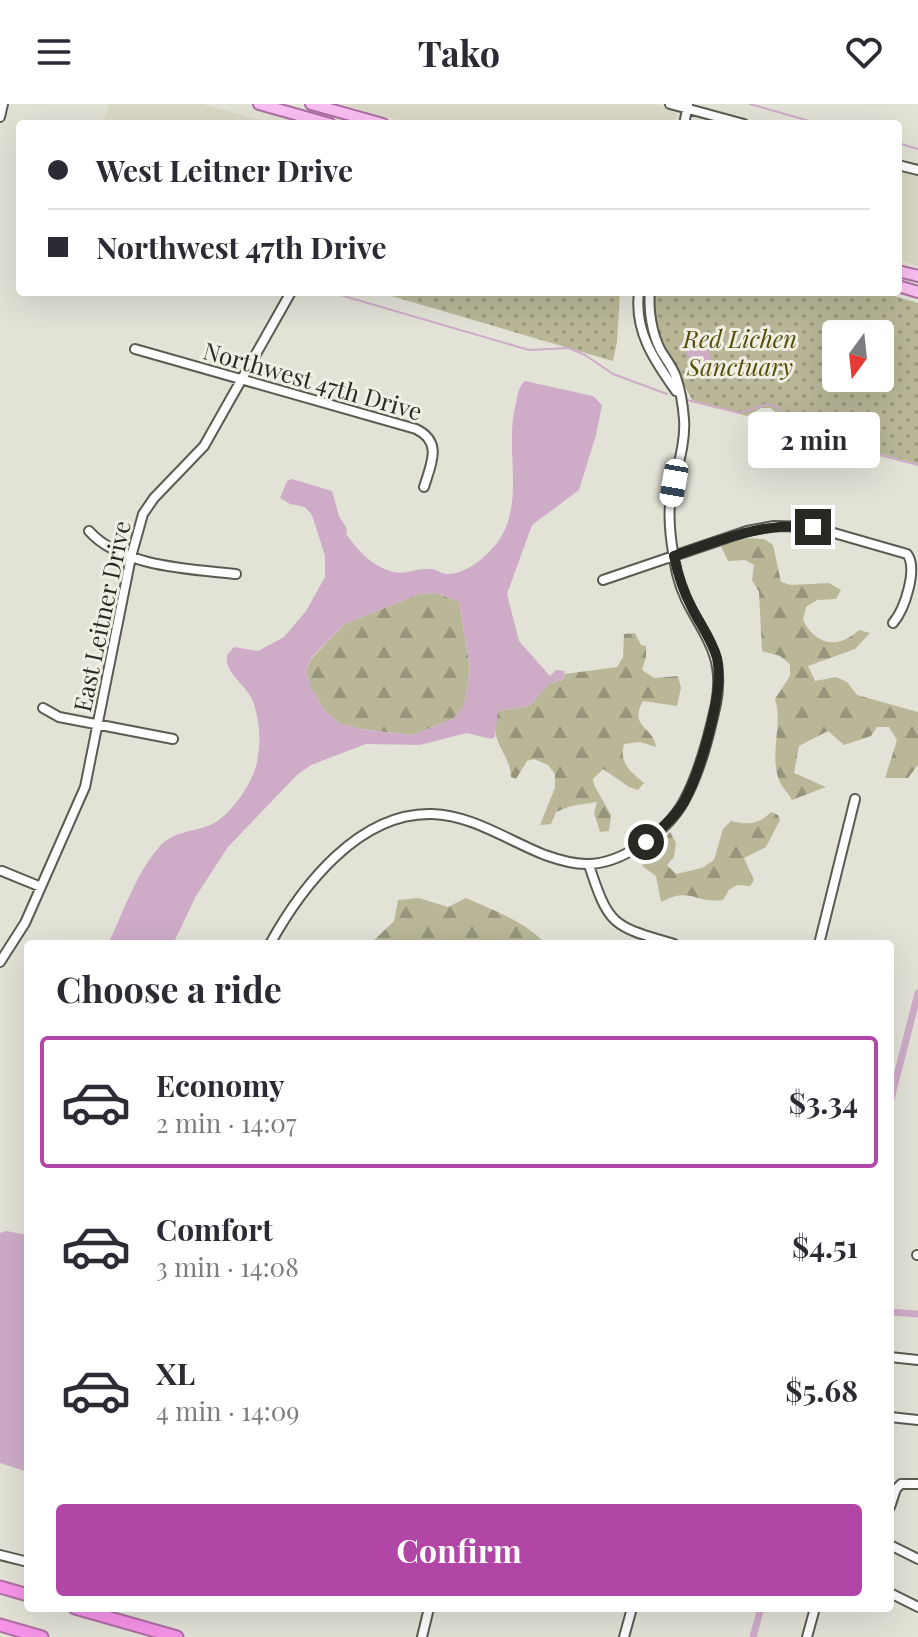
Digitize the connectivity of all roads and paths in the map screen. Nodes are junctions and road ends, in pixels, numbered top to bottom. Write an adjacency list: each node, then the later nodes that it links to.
1 (3, 104): 6 (street)
2 (259, 104): 7 (main road)
3 (311, 104): 8 (main road)
4 (670, 104): 5 (street)
5 (687, 106): 9 (street)
6 (0, 117)
7 (316, 120)
8 (367, 120)
9 (731, 120)
10 (289, 296): 14 (street, East Leitner Drive)
11 (639, 296): 15 (street)
12 (650, 296): 15 (street)
13 (135, 349): 14 (street, Northwest 47th Drive)
14 (242, 379): 16 (street, Northwest 47th Drive); 19 (street, East Leitner Drive)
15 (679, 394): 18 (street)
16 (424, 487)
17 (89, 531): 19 (street)
18 (674, 556): 21 (street); 22 (street); 27 (street)
19 (131, 557): 20 (street); 24 (street, East Leitner Drive)
20 (236, 574)
21 (603, 580)
22 (893, 623)
23 (43, 708): 24 (street)
24 (98, 725): 25 (street); 29 (street, East Leitner Drive)
25 (173, 739)
26 (855, 799): 32 (street)
27 (589, 865): 30 (street); 31 (street)
28 (2, 871): 29 (street)
29 (41, 887): 33 (street, East Leitner Drive)
30 (272, 940)
31 (662, 940)
32 (820, 940)
33 (0, 962)
34 (894, 1357): 35 (street)
35 (918, 1360)
36 (894, 1417): 37 (street)
37 (918, 1420)
38 (918, 1484): 39 (street)
39 (894, 1495)
40 (894, 1547): 42 (street)
41 (0, 1555): 43 (street)
42 (918, 1559)
43 (24, 1561)
44 (0, 1587): 45 (highway)
45 (24, 1594)
46 (894, 1595): 47 (street)
47 (918, 1607)
48 (89, 1612): 54 (highway)
49 (428, 1612): 55 (street)
50 (631, 1612): 56 (street)
51 (814, 1612): 57 (street)
52 (0, 1625): 53 (highway)
53 (42, 1637)
54 (177, 1637)
55 (422, 1637)
56 (624, 1637)
57 (807, 1637)

